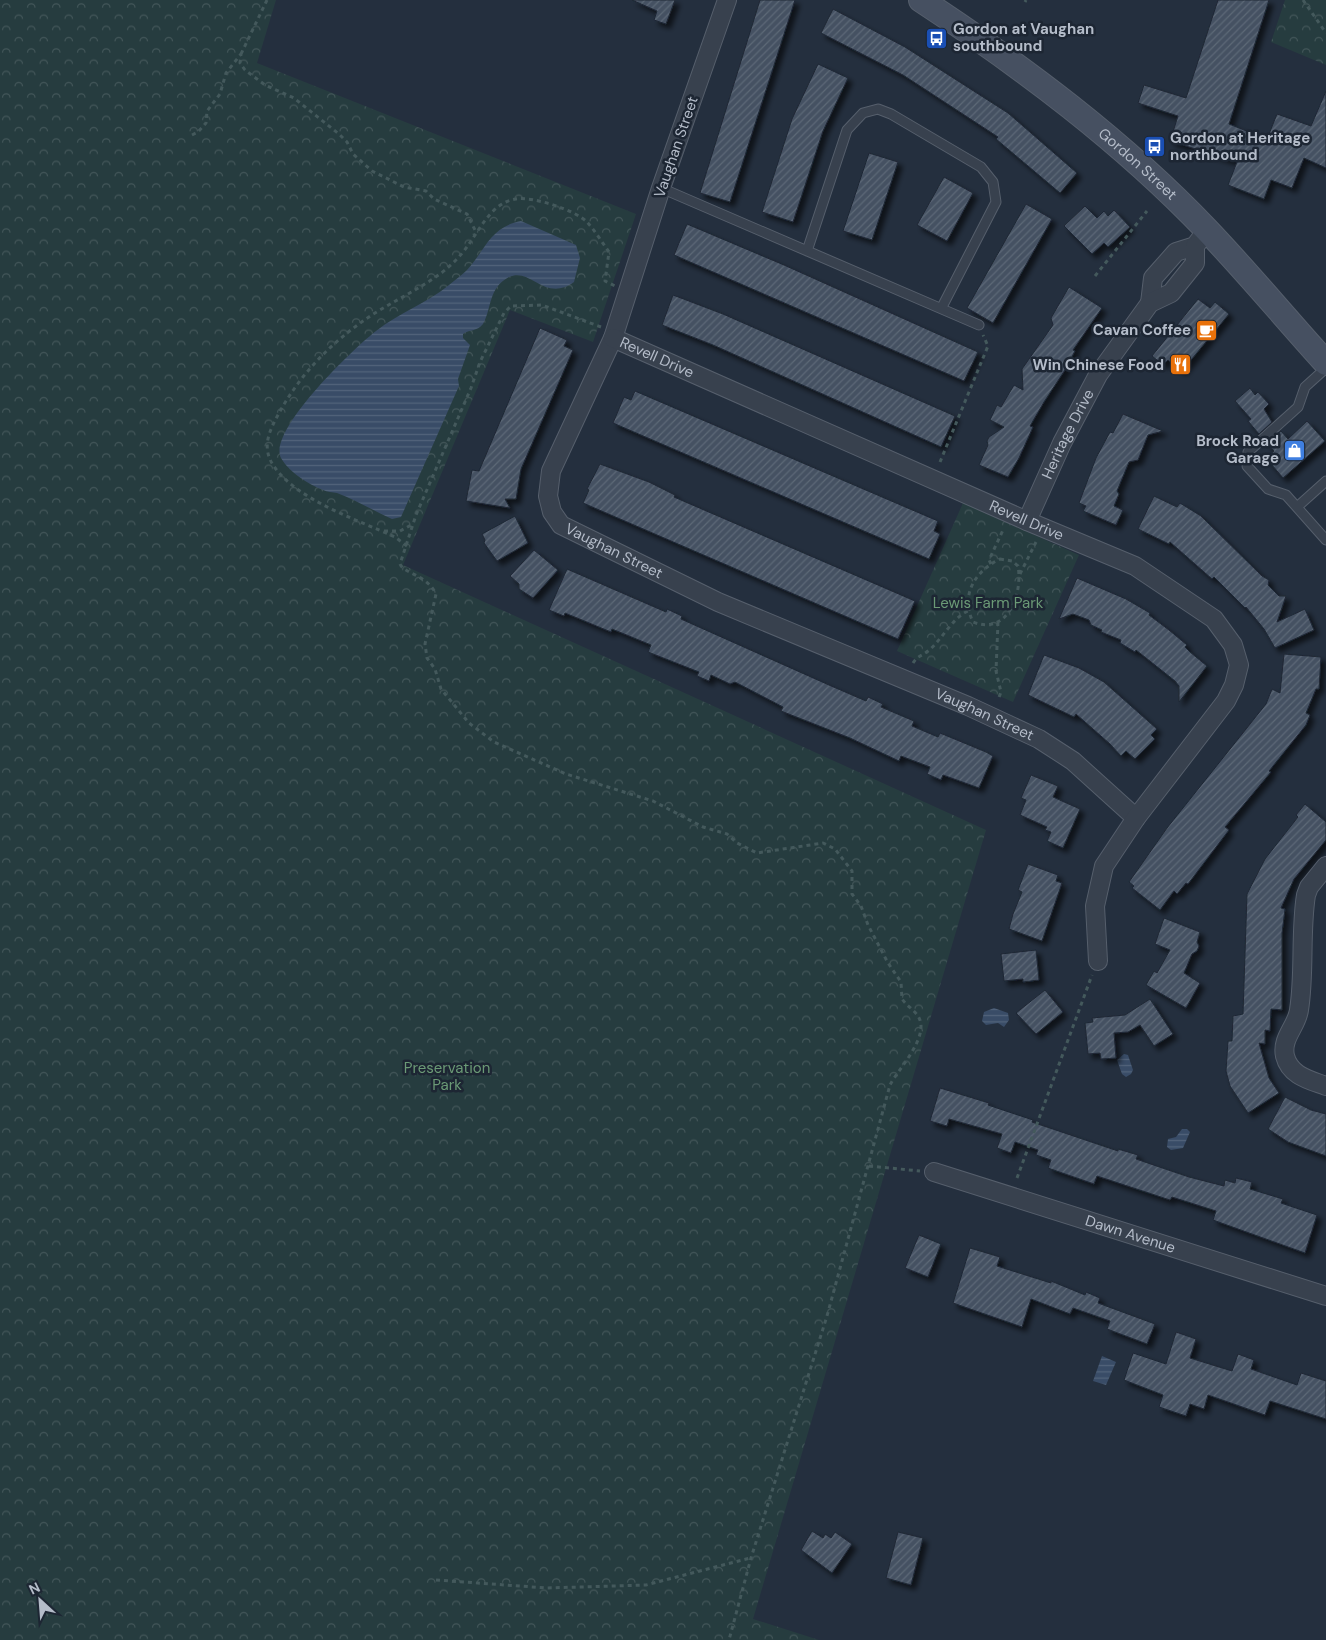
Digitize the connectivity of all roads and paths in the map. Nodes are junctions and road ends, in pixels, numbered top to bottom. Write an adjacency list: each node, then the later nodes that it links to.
1 (266, 0): 6 (path)
2 (727, 0): 8 (street, Vaughan Street)
3 (920, 0): 11 (main road, Gordon Street)
4 (1303, 0): 5 (path)
5 (1326, 33)
6 (241, 54): 7 (path); 10 (path)
7 (192, 135)
8 (662, 188): 12 (lane); 14 (street, Vaughan Street)
9 (1147, 211): 13 (path)
10 (474, 236): 14 (path); 26 (path)
11 (1201, 238): 18 (main road, Gordon Street); 25 (street, Heritage Drive)
12 (807, 251): 15 (lane); 15 (lane)
13 (1096, 276)
14 (628, 290): 17 (street, Vaughan Street)
15 (942, 307): 16 (lane)
16 (978, 324): 20 (path)
17 (614, 335): 23 (street, Revell Drive); 24 (path); 35 (street, Vaughan Street)
18 (1326, 364)
19 (1326, 368): 22 (lane)
20 (940, 462)
21 (1326, 481): 22 (lane)
22 (1296, 507): 27 (lane)
23 (1010, 514): 25 (street, Revell Drive); 29 (path)
24 (414, 523): 26 (path); 28 (path)
25 (1035, 524): 30 (path); 35 (street, Revell Drive)
26 (381, 531): 28 (path)
27 (1326, 540)
28 (407, 546): 39 (path)
29 (991, 564): 30 (path); 31 (path)
30 (1020, 575): 32 (path)
31 (968, 610): 32 (path); 33 (path)
32 (998, 622): 34 (path)
33 (913, 663)
34 (998, 700)
35 (1136, 818): 37 (street, Revell Drive)
36 (1326, 866): 38 (street)
37 (1098, 960): 41 (path)
38 (1326, 1086)
39 (868, 1166): 40 (path); 43 (path)
40 (934, 1172): 42 (street, Dawn Avenue)
41 (1016, 1178)
42 (1326, 1296)
43 (751, 1558): 44 (path); 45 (path)
44 (436, 1580)
45 (729, 1640)

